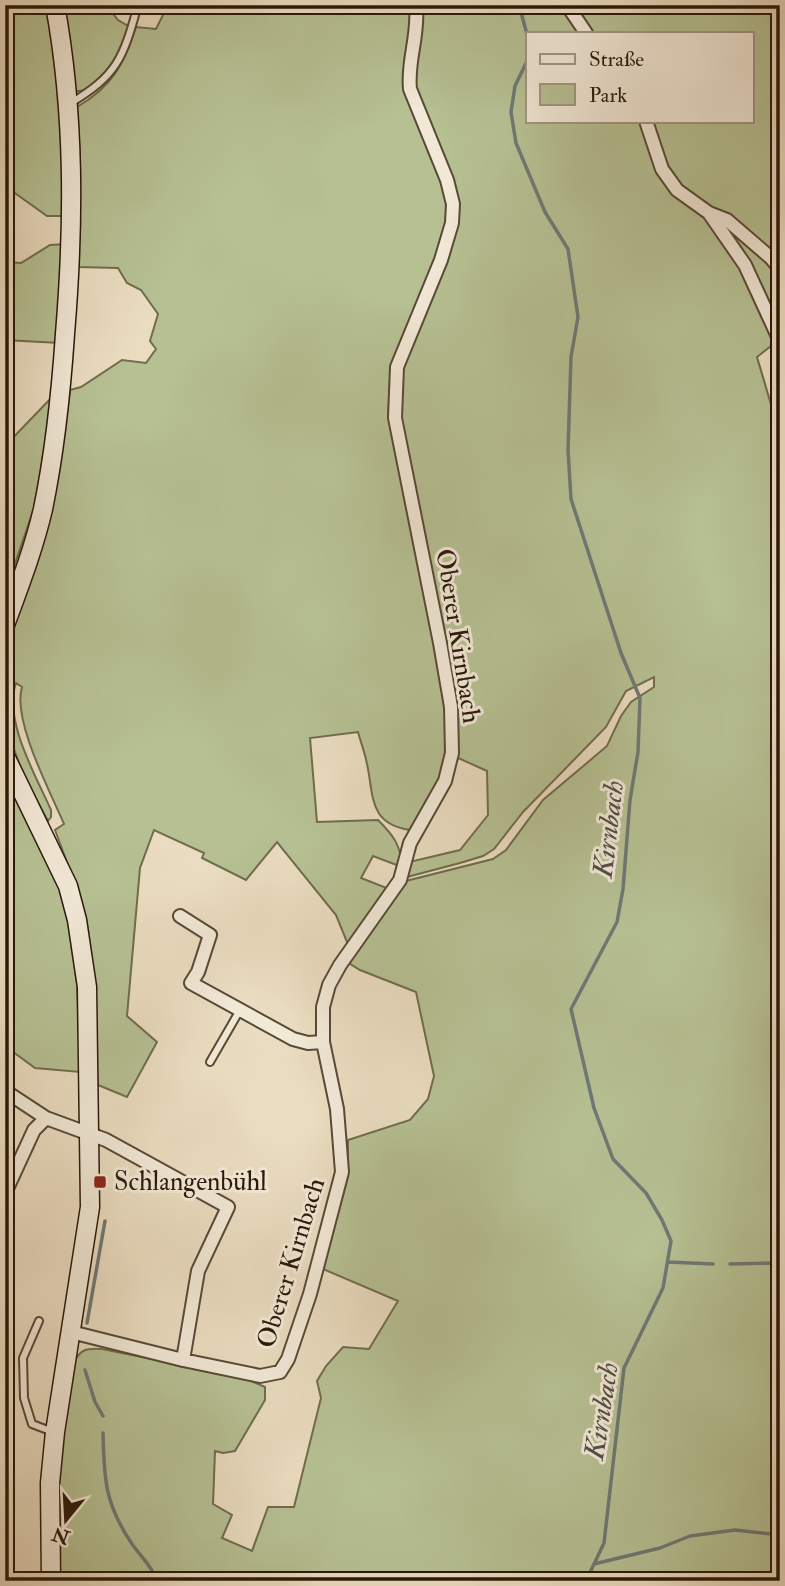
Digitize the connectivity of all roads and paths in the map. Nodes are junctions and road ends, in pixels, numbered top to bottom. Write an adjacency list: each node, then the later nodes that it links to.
1 (55, 5): 6 (main road)
2 (138, 5): 6 (lane)
3 (416, 5): 15 (street, Oberer Kirnbach)
4 (567, 5): 5 (street)
5 (585, 32)
6 (67, 105): 11 (main road)
7 (646, 122): 8 (street)
8 (709, 213): 9 (street); 10 (street)
9 (780, 269)
10 (780, 341)
11 (5, 625)
12 (5, 756): 19 (main road)
13 (180, 916): 14 (street)
14 (240, 1010): 15 (street); 16 (lane)
15 (323, 1042): 23 (street, Oberer Kirnbach)
16 (210, 1062)
17 (5, 1091): 18 (street)
18 (46, 1118): 19 (street); 20 (street)
19 (89, 1136): 22 (main road); 23 (street)
20 (5, 1194)
21 (39, 1321): 24 (lane)
22 (71, 1332): 23 (street, Oberer Kirnbach); 24 (main road)
23 (183, 1360)
24 (55, 1432): 25 (main road)
25 (51, 1581)

